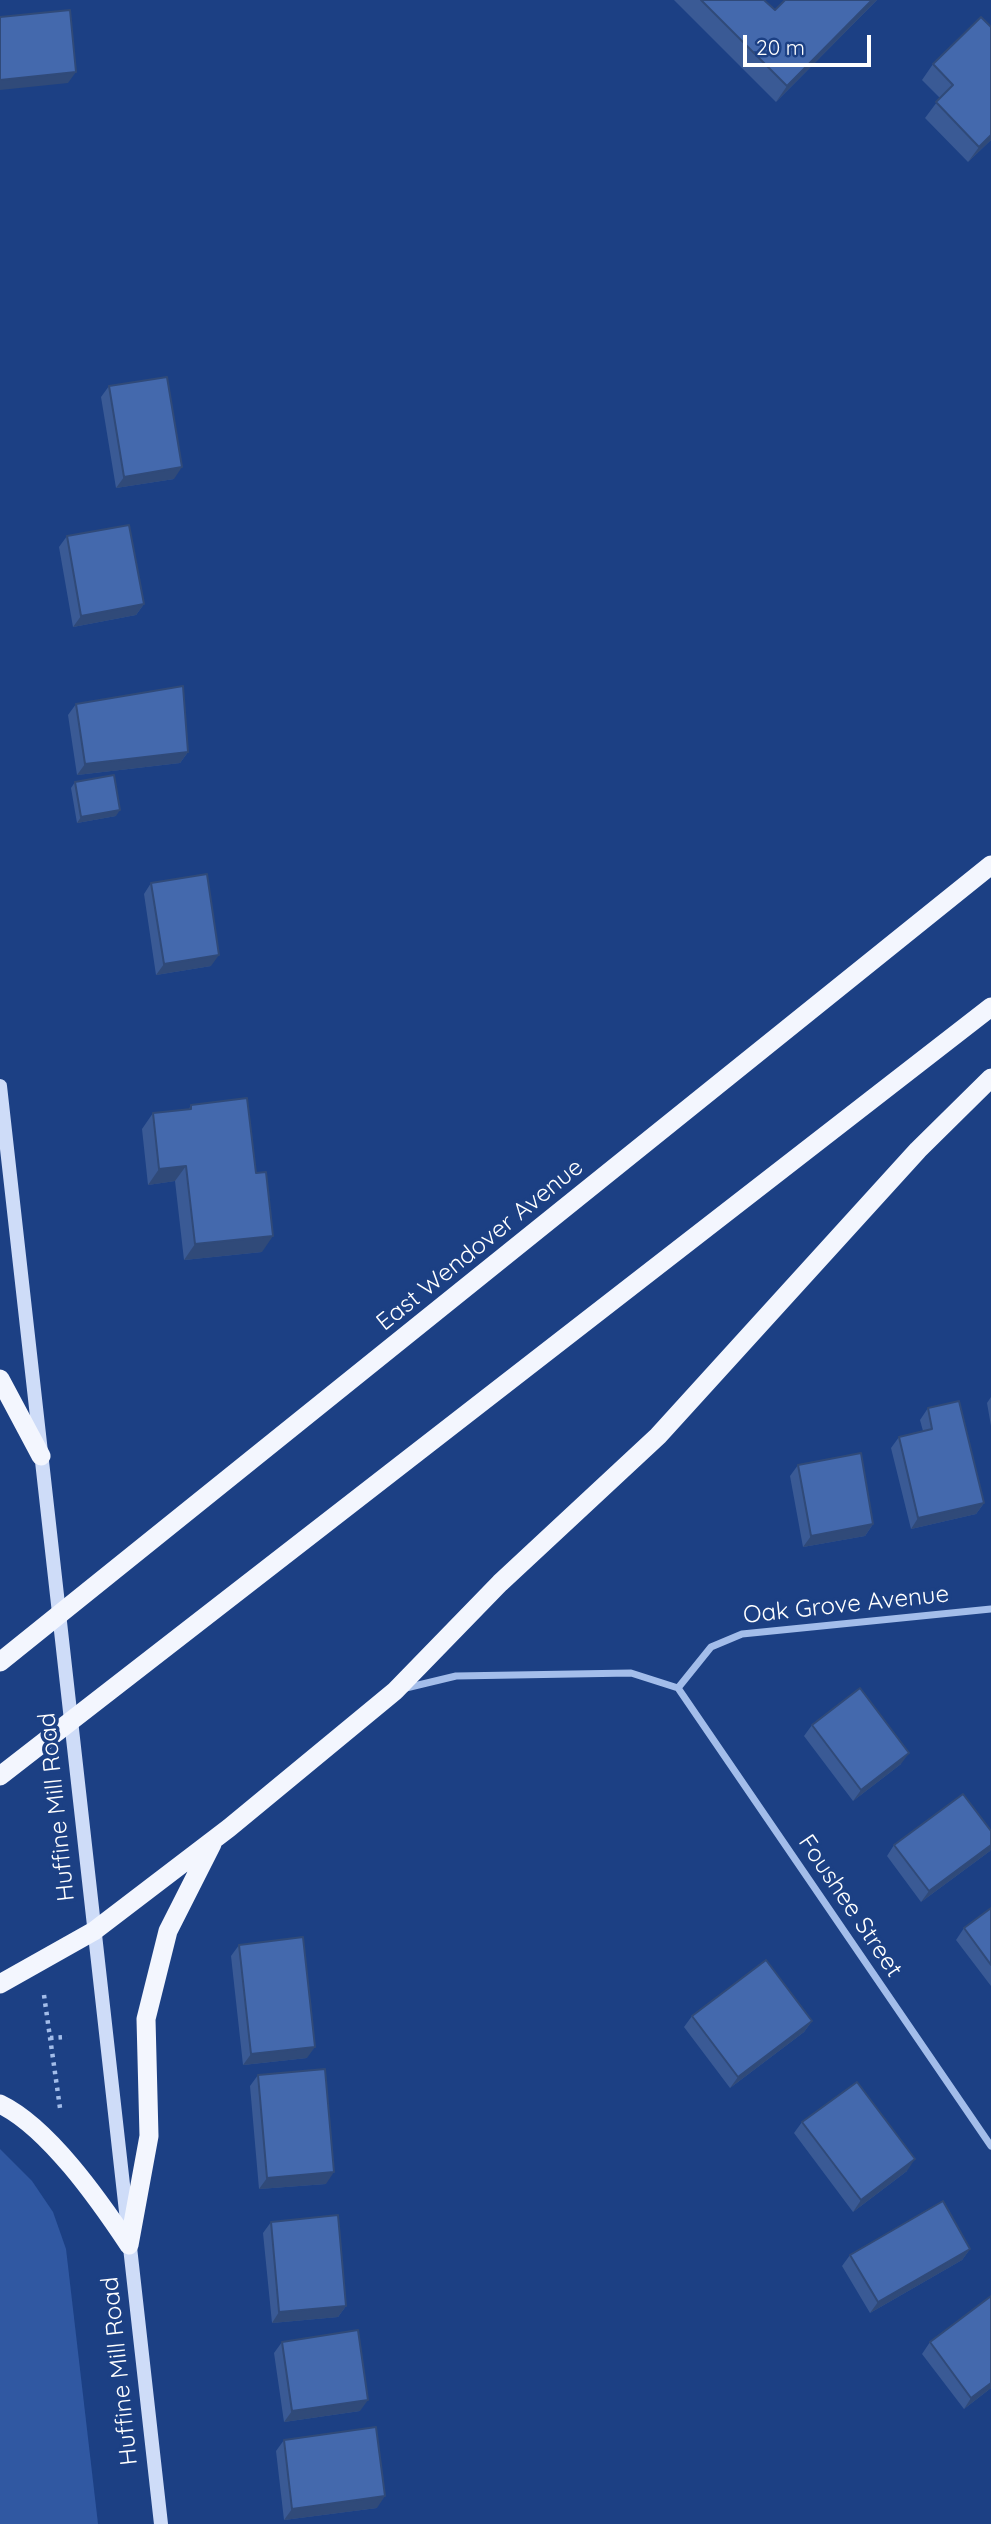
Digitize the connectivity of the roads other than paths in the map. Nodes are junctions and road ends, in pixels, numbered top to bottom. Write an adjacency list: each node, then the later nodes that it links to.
1 (991, 865): 8 (highway, East Wendover Avenue)
2 (991, 1007): 11 (highway)
3 (991, 1078): 10 (highway)
4 (0, 1086): 6 (main road, Huffine Mill Road)
5 (0, 1379): 6 (highway)
6 (41, 1456): 13 (main road, Huffine Mill Road)
7 (991, 1609): 9 (street, Oak Grove Avenue)
8 (0, 1662)
9 (678, 1688): 10 (street); 16 (street, Foushee Street)
10 (395, 1691): 12 (highway)
11 (0, 1776)
12 (214, 1840): 13 (highway); 17 (highway)
13 (94, 1931): 14 (highway); 17 (main road, Huffine Mill Road)
14 (0, 1984)
15 (0, 2104): 17 (highway)
16 (991, 2146)
17 (129, 2245): 18 (main road, Huffine Mill Road)
18 (161, 2524)

